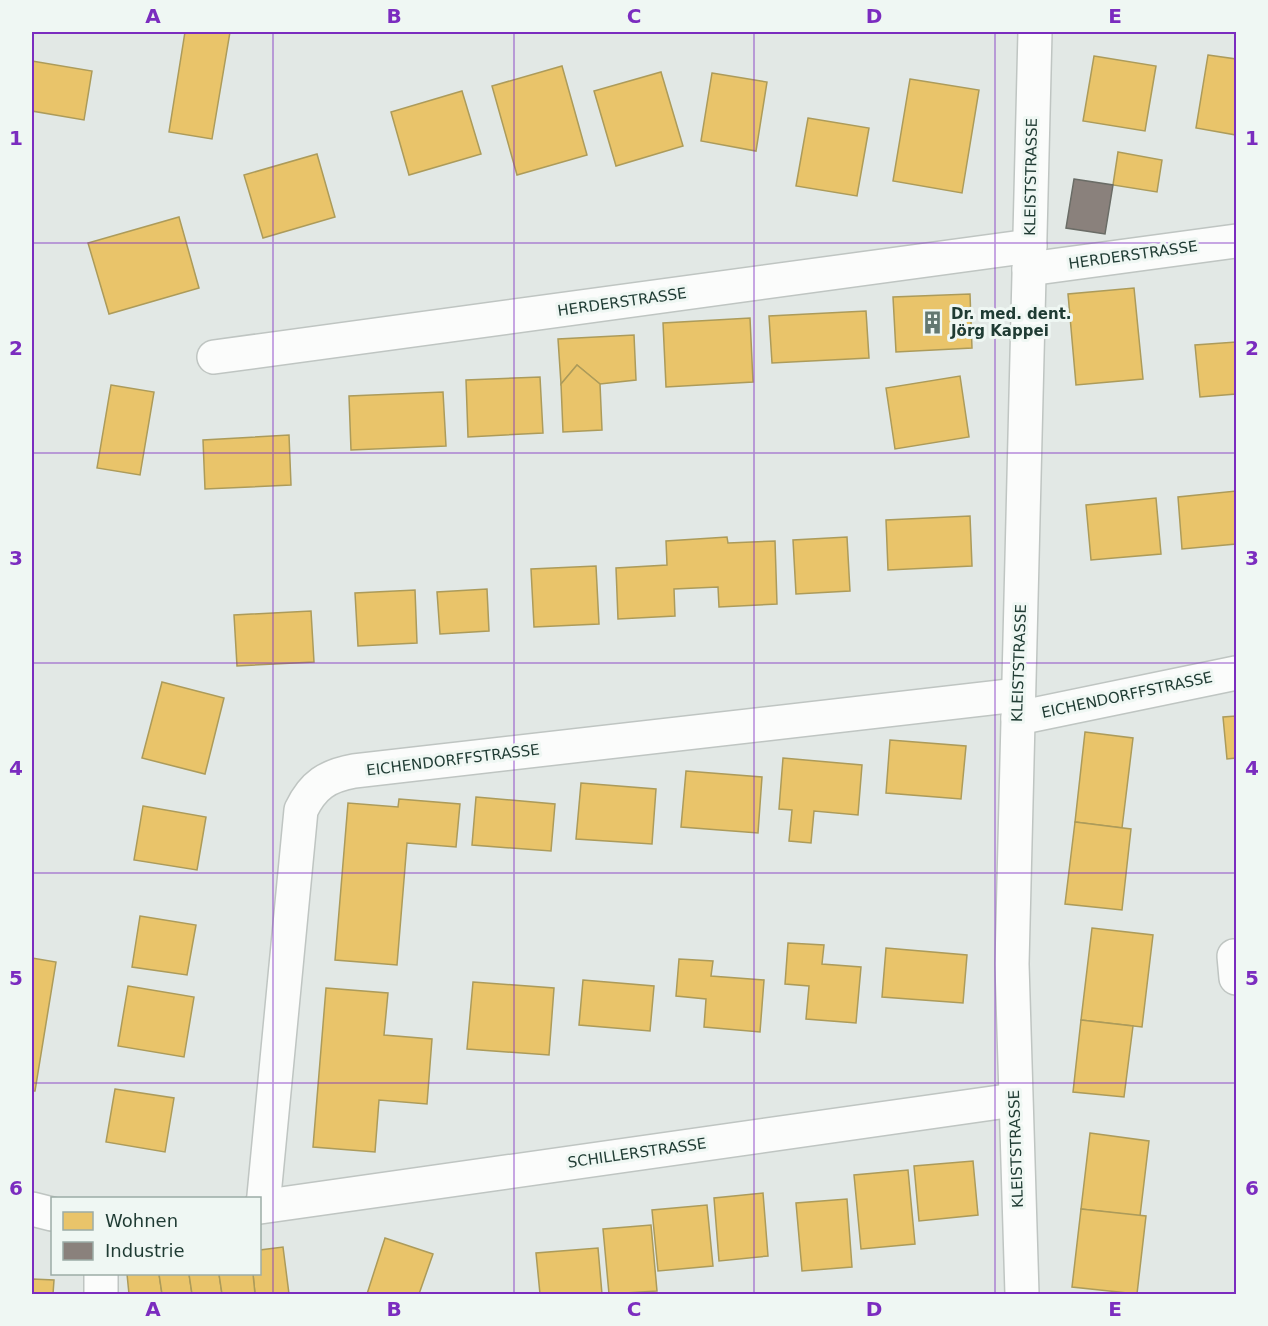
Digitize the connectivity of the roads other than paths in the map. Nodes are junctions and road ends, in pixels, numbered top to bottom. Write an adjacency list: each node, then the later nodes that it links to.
1 (1035, 32): 3 (street, KLEISTSTRASSE)
2 (1236, 241): 3 (street, HERDERSTRASSE)
3 (1029, 257): 4 (street, HERDERSTRASSE); 6 (street, KLEISTSTRASSE)
4 (214, 357)
5 (1236, 673): 6 (street, EICHENDORFFSTRASSE)
6 (1018, 706): 7 (street, KLEISTSTRASSE); 8 (street, EICHENDORFFSTRASSE)
7 (1014, 1100): 8 (street, SCHILLERSTRASSE); 13 (street, KLEISTSTRASSE)
8 (261, 1206)
9 (32, 1209): 10 (street)
10 (51, 1214)
11 (101, 1275): 12 (street)
12 (101, 1294)
13 (1022, 1294)

